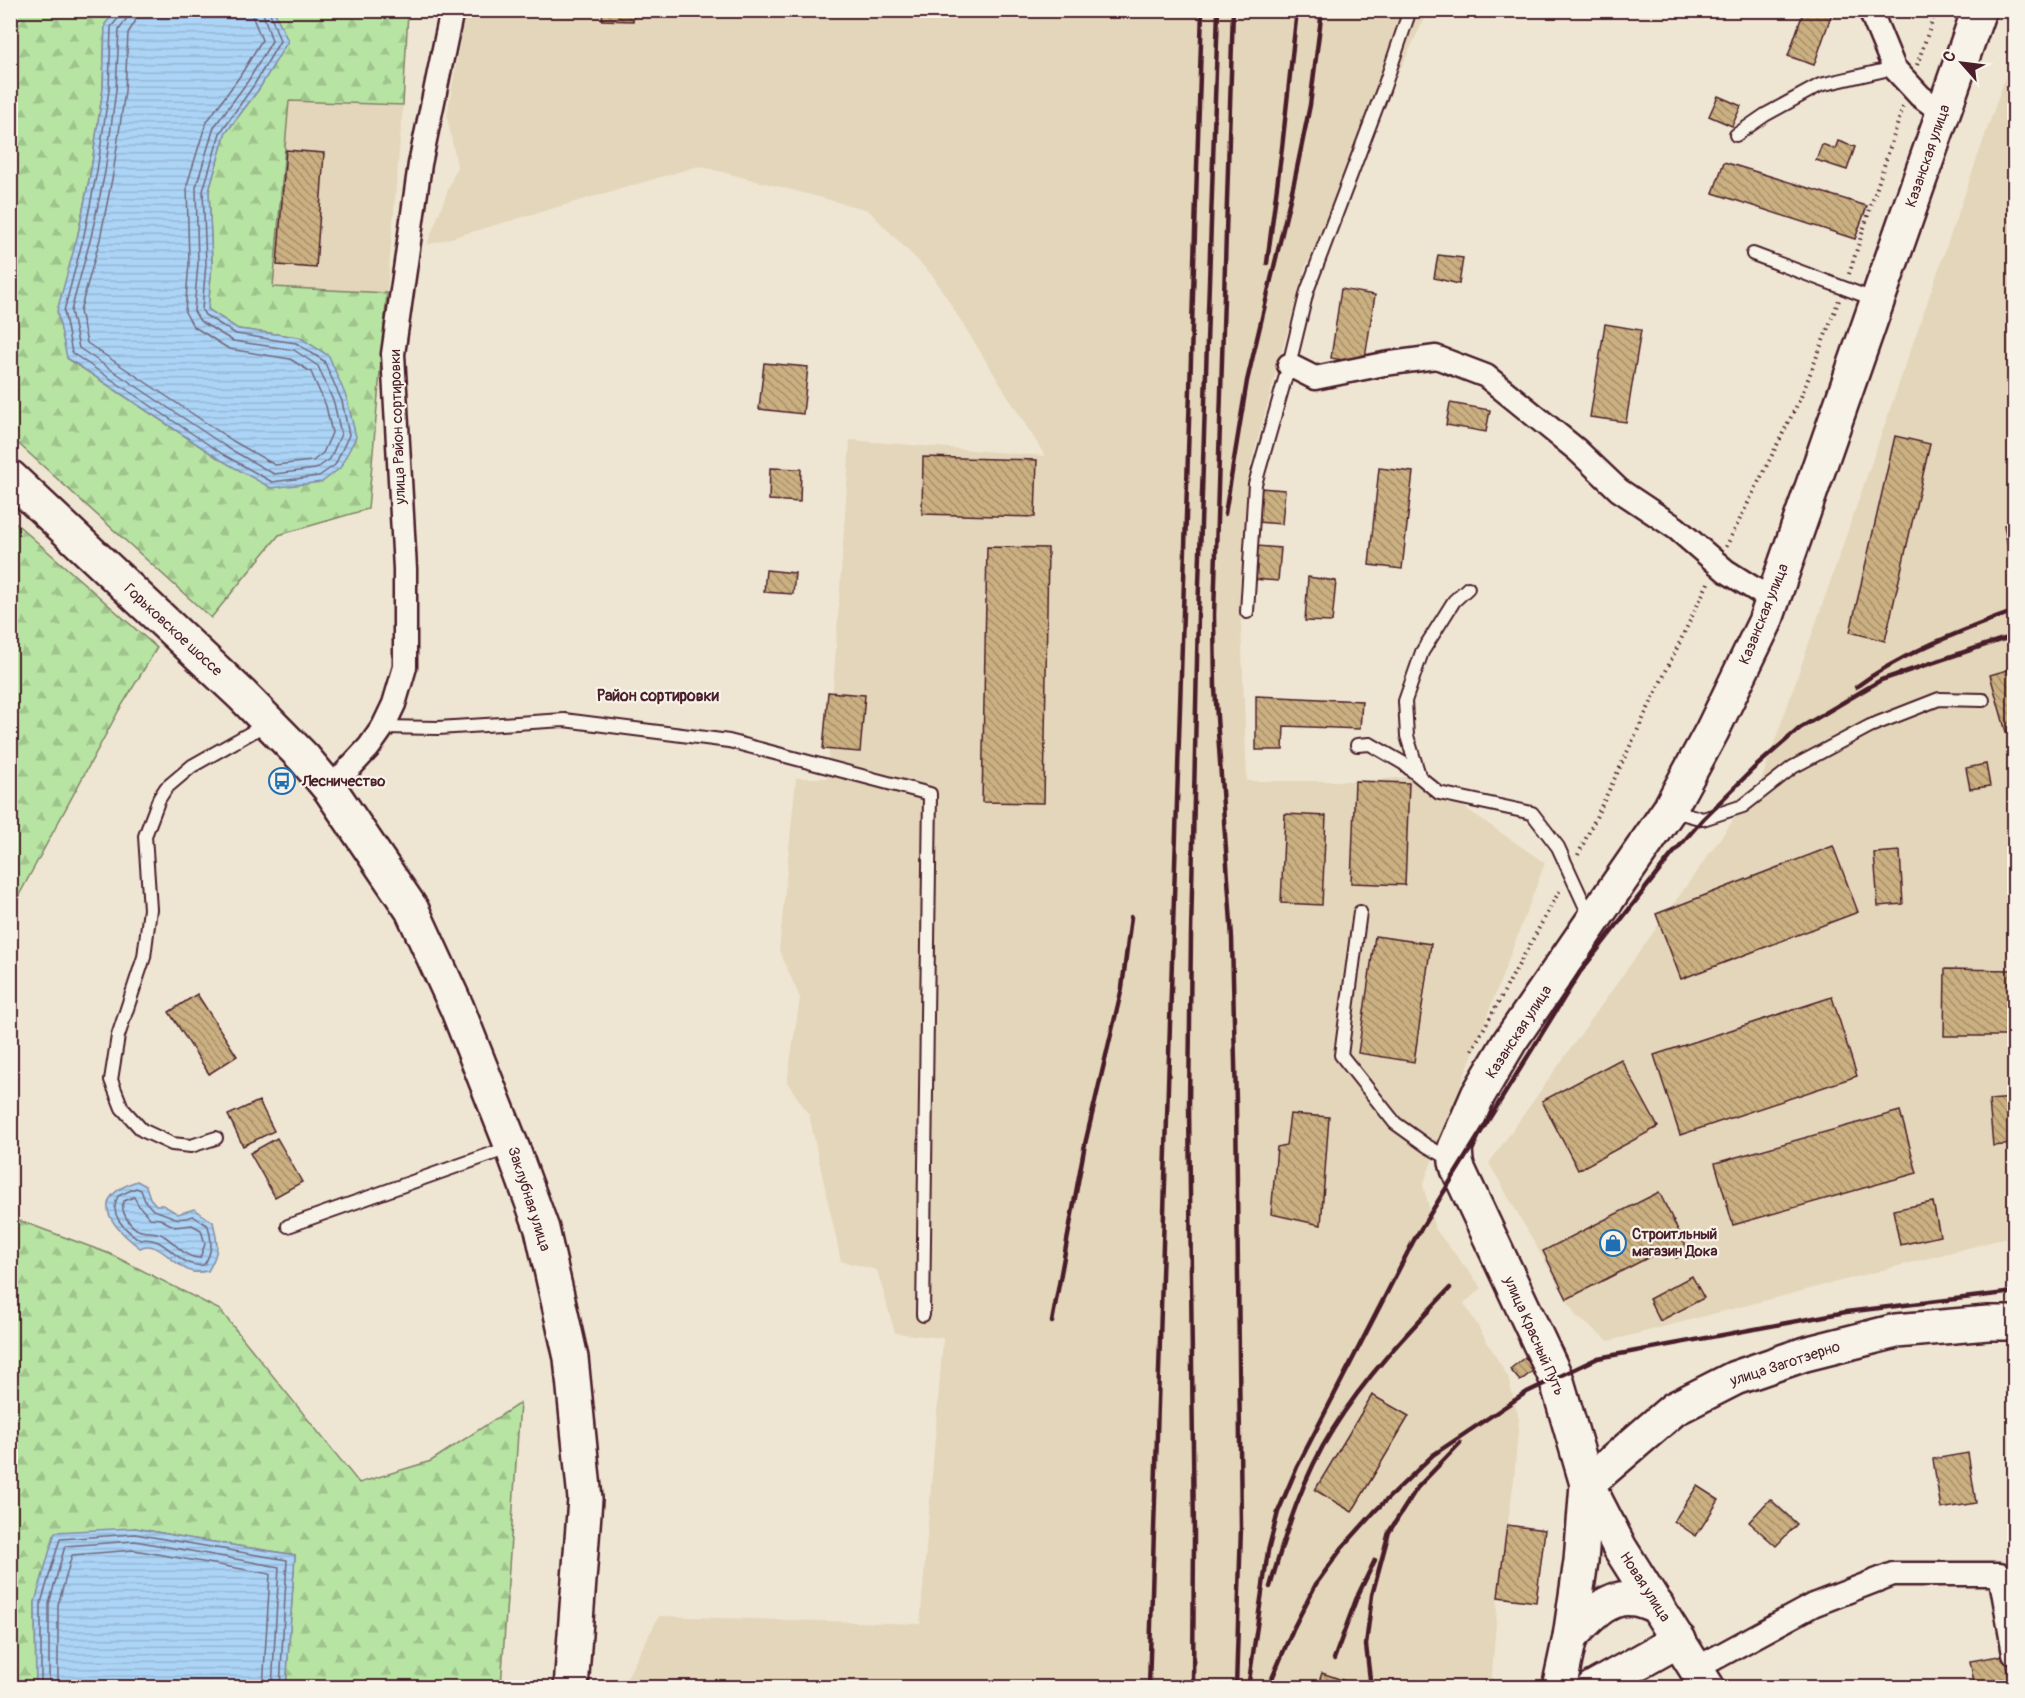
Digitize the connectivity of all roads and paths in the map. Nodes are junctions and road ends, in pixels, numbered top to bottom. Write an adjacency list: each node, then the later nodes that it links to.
1 (452, 10): 21 (street, улица Район сортировки)
2 (1410, 10): 13 (lane)
3 (1870, 10): 6 (street)
4 (1936, 10): 7 (path)
5 (1979, 10): 8 (main road, Казанская улица)
6 (1894, 68): 7 (street); 9 (lane)
7 (1910, 86): 8 (street); 11 (path)
8 (1943, 113): 12 (main road, Казанская улица)
9 (1736, 135)
10 (1753, 254): 11 (lane)
11 (1844, 288): 12 (lane); 15 (path)
12 (1877, 300): 17 (main road, Казанская улица)
13 (1289, 364): 15 (street); 18 (lane)
14 (10, 477): 20 (main road, Горьковское шоссе)
15 (1718, 564): 17 (street); 26 (path)
16 (1468, 588): 23 (lane)
17 (1772, 600): 25 (main road, Казанская улица)
18 (1247, 612)
19 (1983, 700): 25 (lane)
20 (270, 722): 24 (main road, Горьковское шоссе); 30 (lane)
21 (383, 727): 24 (street, улица Район сортировки); 34 (lane)
22 (1356, 745): 23 (lane)
23 (1419, 777): 26 (lane)
24 (330, 789): 31 (main road, Заклубная улица)
25 (1669, 810): 28 (main road, Казанская улица)
26 (1570, 873): 28 (lane); 29 (path)
27 (1360, 912): 32 (lane)
28 (1593, 923): 32 (main road, Казанская улица)
29 (1470, 1054)
30 (216, 1138)
31 (512, 1147): 33 (lane); 42 (main road, Заклубная улица)
32 (1457, 1165): 36 (main road, улица Красный Путь)
33 (288, 1226)
34 (922, 1315)
35 (2014, 1323): 36 (main road, улица Заготзерно)
36 (1587, 1484): 37 (main road, Новая улица); 38 (main road, улица Красный Путь)
37 (1657, 1606): 38 (main road); 39 (main road, Новая улица)
38 (1570, 1636): 43 (main road, улица Красный Путь)
39 (1679, 1640): 41 (main road, Новая улица); 44 (main road)
40 (2014, 1653): 41 (street)
41 (1702, 1678)
42 (571, 1688)
43 (1559, 1688)
44 (1593, 1688)

